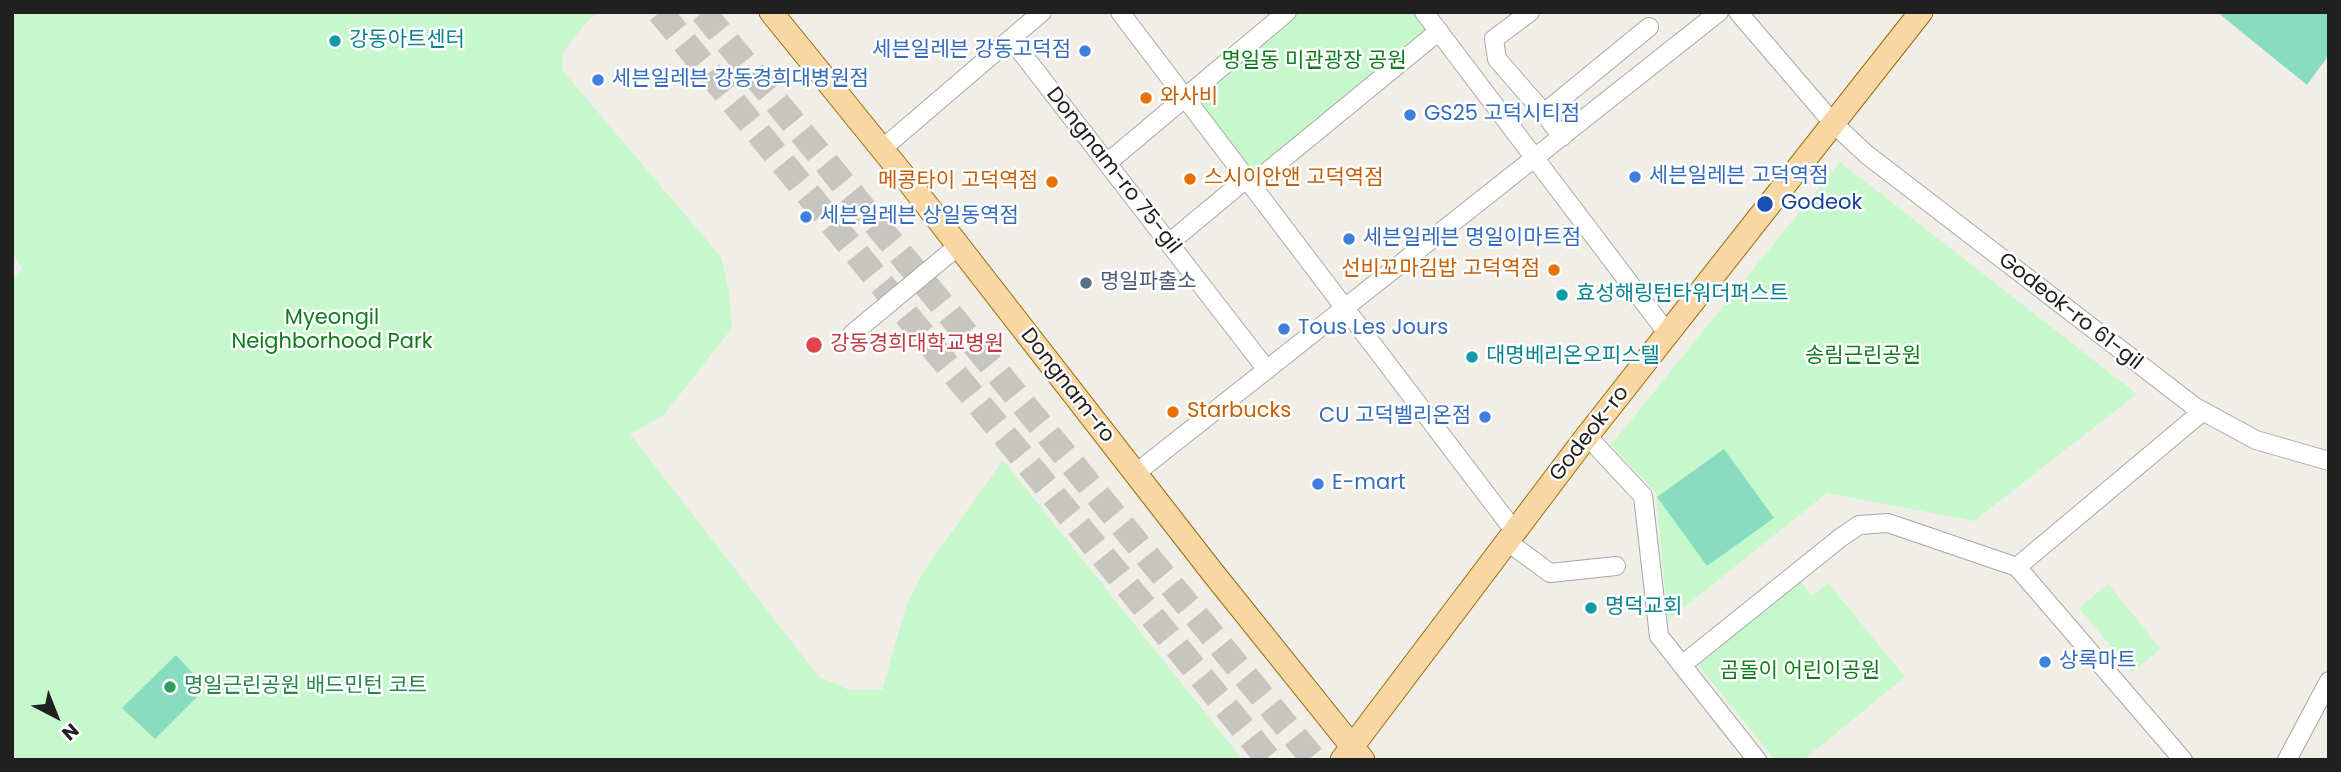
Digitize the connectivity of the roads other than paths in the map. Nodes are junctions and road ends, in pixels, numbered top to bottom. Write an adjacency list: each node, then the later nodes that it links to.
1 (771, 12): 17 (main road, Dongnam-ro)
2 (1042, 12): 12 (street)
3 (1119, 12): 13 (street)
4 (1287, 12): 13 (street)
5 (1424, 12): 11 (street)
6 (1530, 12): 14 (street)
7 (1719, 12): 16 (street)
8 (1738, 12): 15 (street, Godeok-ro 61-gil)
9 (1922, 12): 15 (main road, Godeok-ro)
10 (1649, 27): 14 (street)
11 (1439, 32): 18 (street); 20 (street)
12 (1011, 39): 17 (street); 19 (street, Dongnam-ro 75-gil)
13 (1185, 98): 19 (street); 20 (street)
14 (1544, 113): 16 (street)
15 (1833, 123): 25 (main road, Godeok-ro); 27 (street, Godeok-ro 61-gil)
16 (1562, 137): 18 (street)
17 (882, 149): 22 (main road, Dongnam-ro)
18 (1535, 159): 23 (street); 25 (street)
19 (1107, 163): 21 (street, Dongnam-ro 75-gil)
20 (1248, 182): 21 (street); 23 (street)
21 (1169, 243): 26 (street, Dongnam-ro 75-gil)
22 (958, 246): 24 (street); 30 (main road, Dongnam-ro)
23 (1345, 309): 26 (street); 31 (street)
24 (852, 334)
25 (1668, 334): 28 (main road, Godeok-ro)
26 (1267, 370): 30 (street)
27 (2203, 411): 29 (street, Godeok-ro 61-gil); 33 (street)
28 (1587, 436): 31 (main road, Godeok-ro); 34 (street)
29 (2329, 461)
30 (1136, 473): 36 (main road, Dongnam-ro)
31 (1511, 537): 32 (street); 36 (main road, Godeok-ro)
32 (1616, 566)
33 (2017, 567): 34 (street); 38 (street)
34 (1682, 664): 37 (street)
35 (2329, 681): 39 (street)
36 (1352, 755)
37 (1757, 760)
38 (2183, 760)
39 (2287, 760)

